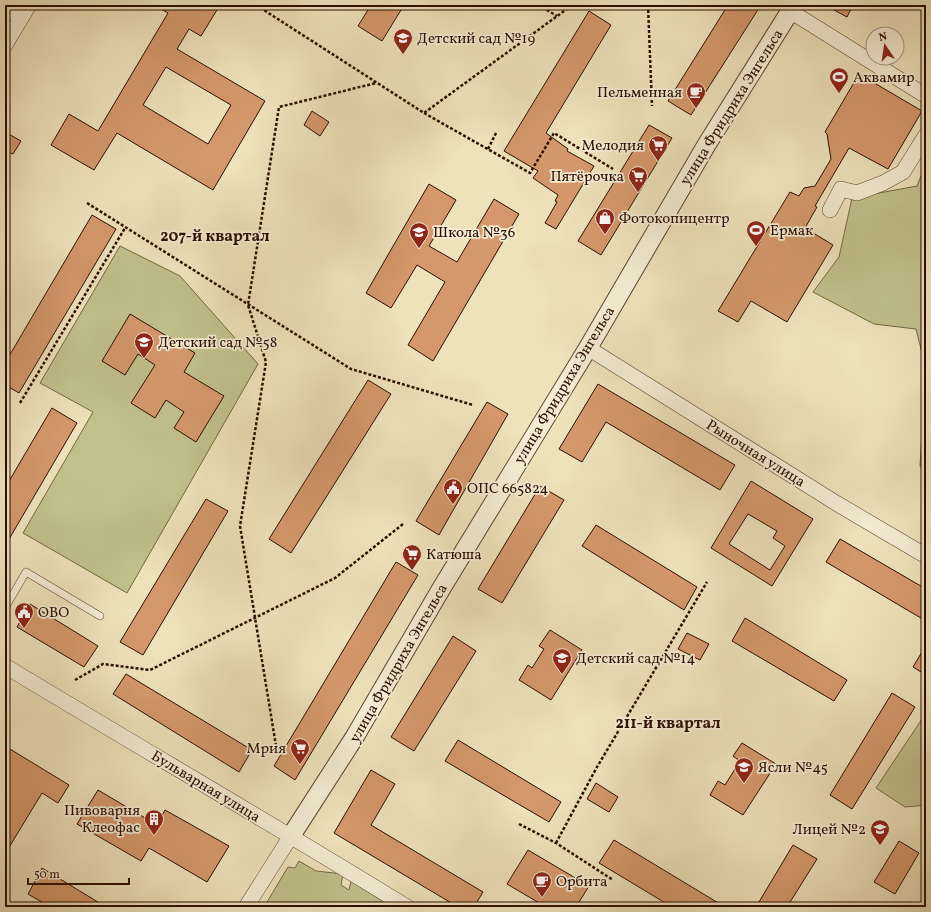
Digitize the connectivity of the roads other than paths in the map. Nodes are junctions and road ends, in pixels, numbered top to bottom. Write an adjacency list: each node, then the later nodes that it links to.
1 (5, 7): 3 (street)
2 (792, 8): 5 (street); 8 (street, улица Фридриха Энгельса)
3 (25, 11): 4 (street)
4 (5, 45)
5 (926, 96)
6 (926, 135): 7 (street)
7 (830, 210)
8 (588, 348): 9 (street, Рыночная улица); 13 (street, улица Фридриха Энгельса)
9 (926, 556)
10 (5, 608): 11 (lane)
11 (100, 616)
12 (5, 666): 13 (street, Бульварная улица)
13 (291, 836): 14 (street, улица Фридриха Энгельса); 15 (street, Бульварная улица)
14 (246, 907)
15 (407, 907)

